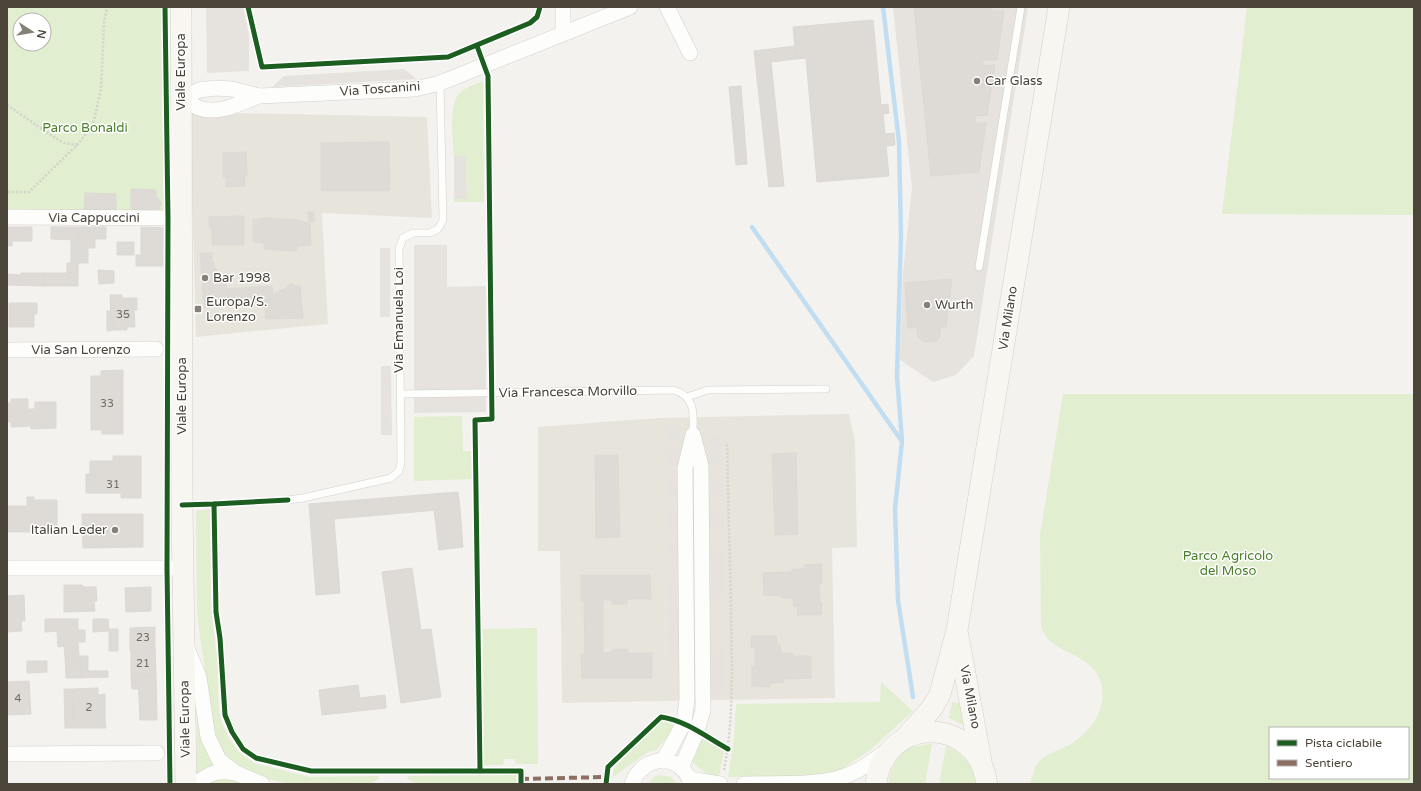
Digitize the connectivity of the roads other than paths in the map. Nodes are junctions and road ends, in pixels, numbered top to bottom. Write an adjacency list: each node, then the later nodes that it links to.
1 (181, 7): 11 (main road, Viale Europa)
2 (563, 7): 7 (street)
3 (630, 7): 7 (street, Via Toscanini)
4 (667, 7): 8 (street)
5 (1021, 7): 14 (lane)
6 (1060, 7): 28 (main road, Via Milano)
7 (563, 34): 9 (street, Via Toscanini)
8 (690, 53)
9 (440, 83): 10 (street, Via Toscanini); 18 (lane, Via Emanuela Loi)
10 (259, 96): 11 (street, Via Toscanini); 11 (street, Via Toscanini)
11 (182, 100): 13 (main road, Viale Europa)
12 (7, 217): 13 (street, Via Cappuccini)
13 (181, 218): 25 (main road, Viale Europa)
14 (979, 267)
15 (156, 349): 16 (street, Via San Lorenzo)
16 (7, 350)
17 (826, 390): 19 (lane)
18 (400, 394): 19 (lane, Via Francesca Morvillo); 21 (lane, Via Emanuela Loi)
19 (687, 397): 20 (lane)
20 (693, 435): 22 (street); 23 (street)
21 (288, 500)
22 (685, 567): 23 (street); 26 (street)
23 (702, 567): 27 (street)
24 (7, 568): 25 (street)
25 (182, 568): 29 (main road, Viale Europa)
26 (686, 619): 27 (street); 33 (street)
27 (703, 619): 36 (street)
28 (957, 630): 30 (main road, Via Milano); 34 (main road, Via Milano)
29 (184, 641): 35 (street); 39 (main road, Viale Europa)
30 (898, 744): 34 (main road, Via Milano); 43 (street); 44 (main road, Via Milano)
31 (157, 752): 32 (street)
32 (7, 754)
33 (663, 760): 36 (street); 37 (street)
34 (982, 764): 45 (main road, Via Milano)
35 (236, 773): 40 (street); 41 (street)
36 (687, 777): 38 (street)
37 (634, 779): 42 (street)
38 (721, 780)
39 (186, 784)
40 (195, 784)
41 (262, 784)
42 (620, 784)
43 (744, 784)
44 (876, 784)
45 (987, 784)

